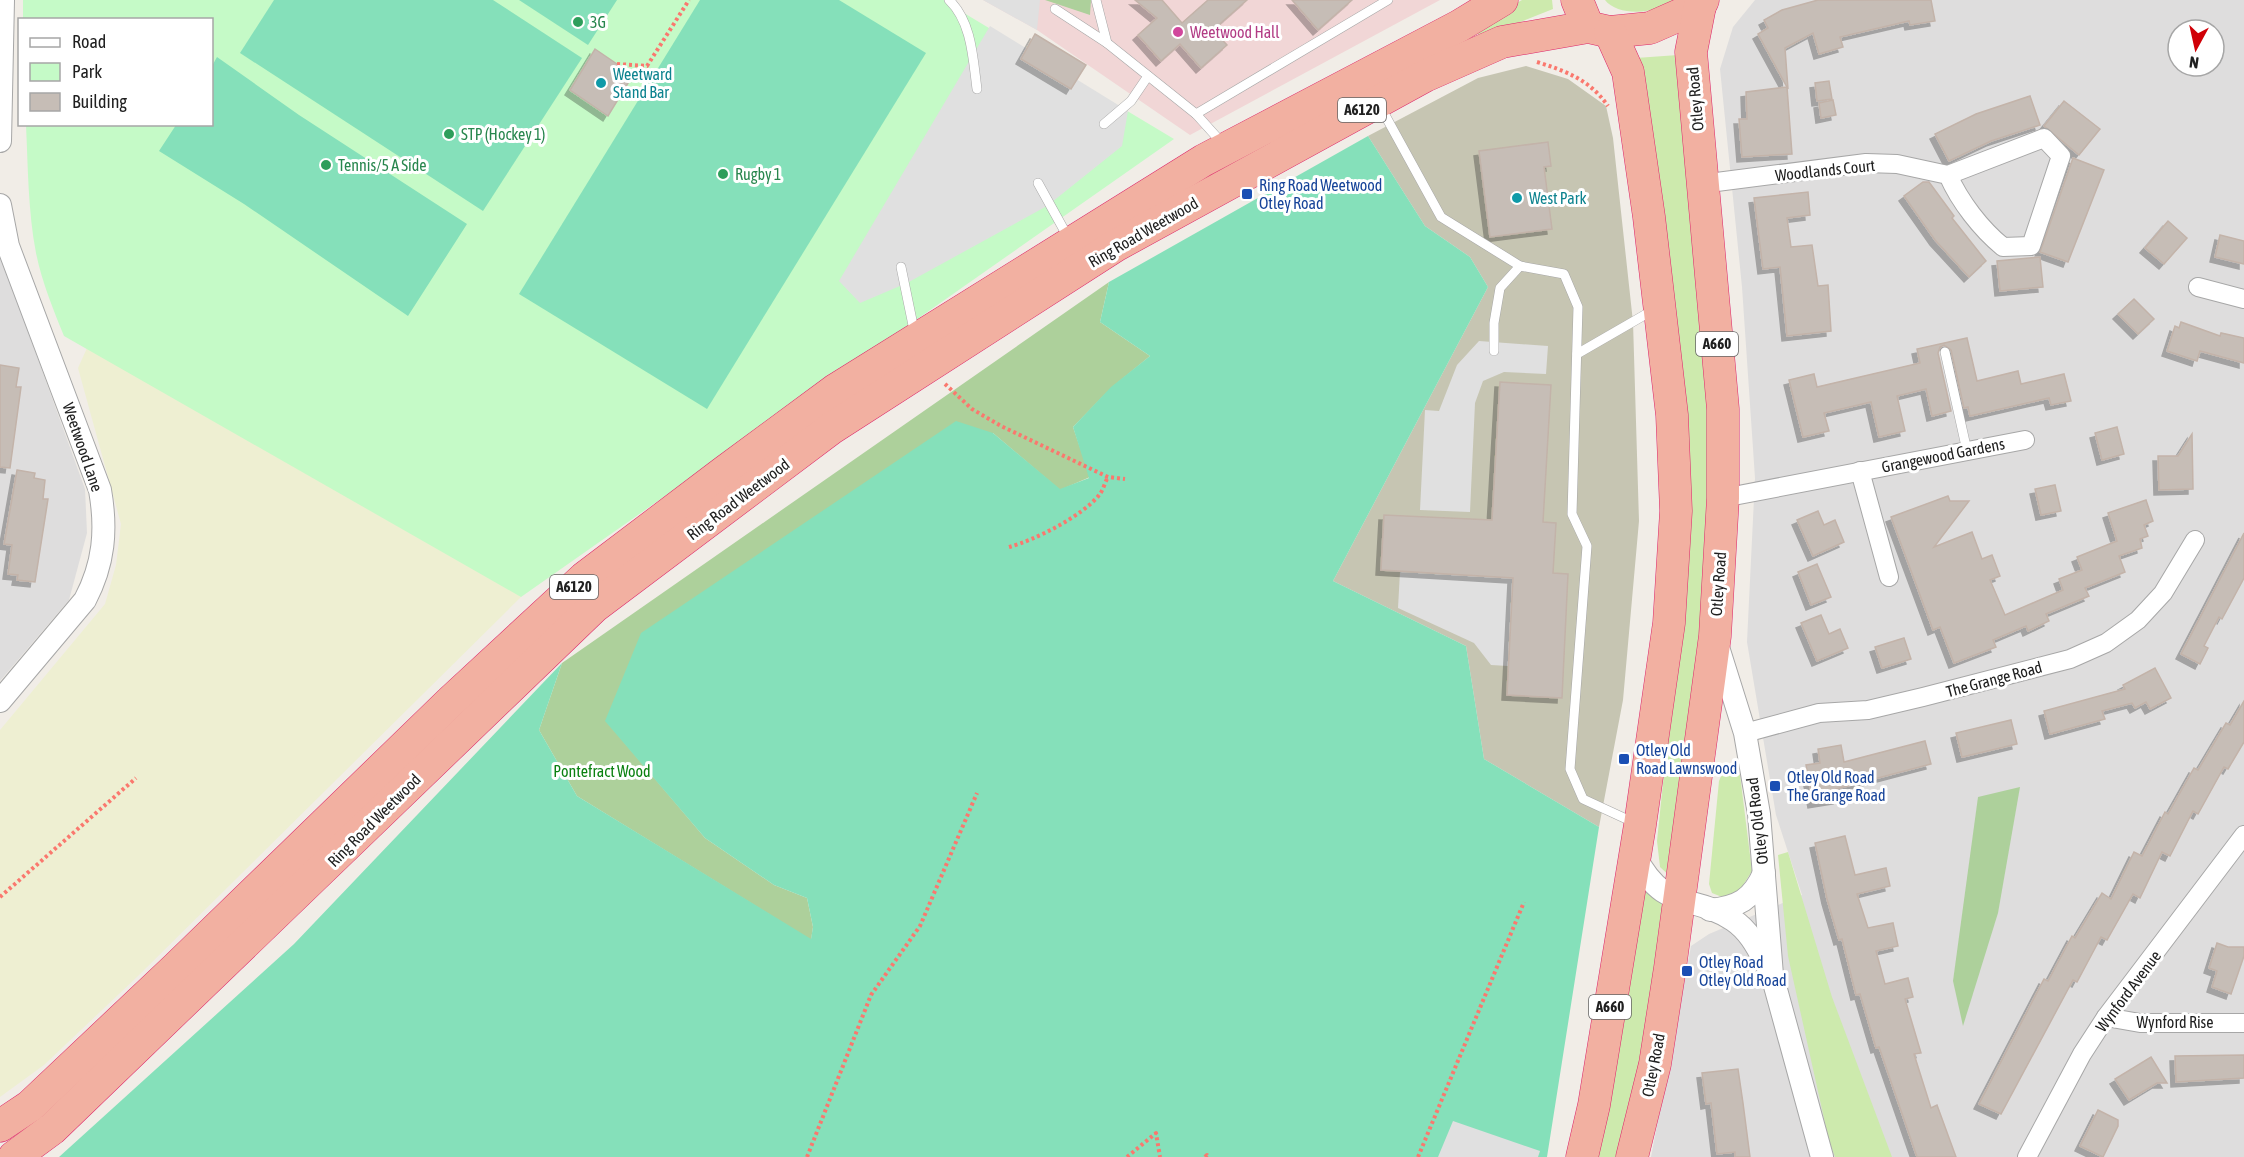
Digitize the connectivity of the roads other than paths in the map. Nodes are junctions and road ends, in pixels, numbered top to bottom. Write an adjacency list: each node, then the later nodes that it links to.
1 (949, 0): 11 (lane)
2 (1095, 0): 9 (lane)
3 (1388, 0): 13 (lane)
4 (1502, 0): 16 (highway, Ring Road Weetwood / A6120)
5 (1702, 3): 8 (highway, A6120); 19 (highway, Otley Road / A660)
6 (2, 4): 15 (street)
7 (1055, 9): 9 (lane)
8 (1592, 20): 12 (highway, Ring Road Weetwood / A6120); 26 (highway, A660)
9 (1107, 43): 10 (lane)
10 (1148, 76): 13 (lane); 14 (lane)
11 (977, 89)
12 (1377, 102): 22 (lane); 50 (highway, Ring Road Weetwood / A6120)
13 (1197, 114): 16 (lane)
14 (1104, 124)
15 (0, 141)
16 (1227, 149): 21 (highway, Ring Road Weetwood / A6120)
17 (1948, 175): 17 (street); 19 (street, Woodlands Court)
18 (1038, 183): 21 (lane)
19 (1701, 184): 34 (highway, Otley Road / A660)
20 (0, 215): 38 (street, Weetwood Lane)
21 (1071, 242): 27 (highway, Ring Road Weetwood / A6120)
22 (1520, 266): 28 (lane); 30 (lane)
23 (901, 267): 27 (lane)
24 (2198, 287): 25 (street)
25 (2244, 299)
26 (1659, 307): 30 (lane); 40 (highway, A660)
27 (913, 326): 49 (highway, Ring Road Weetwood / A6120)
28 (1494, 351)
29 (1945, 352): 32 (lane)
30 (1577, 354): 40 (lane)
31 (2025, 440): 32 (street, Grangewood Gardens)
32 (1967, 451): 33 (street, Grangewood Gardens)
33 (1860, 471): 34 (street, Grangewood Gardens); 36 (street, Grangewood Gardens)
34 (1724, 498): 37 (highway, Otley Road / A660)
35 (2195, 540): 39 (street, The Grange Road)
36 (1889, 577)
37 (1715, 636): 39 (street, Otley Old Road); 44 (highway, Otley Road / A660)
38 (0, 701)
39 (1745, 733): 43 (street, Otley Old Road)
40 (1640, 825): 42 (highway, A660)
41 (2244, 835): 47 (street, Wynford Avenue)
42 (1635, 856): 44 (street, Otley Old Road); 51 (highway, A660)
43 (1764, 873): 45 (street); 46 (street, Otley Old Road)
44 (1679, 901): 45 (street, Otley Old Road); 52 (highway, Otley Road / A660)
45 (1710, 910): 46 (street, Otley Old Road)
46 (1772, 975): 53 (street, Otley Old Road)
47 (2106, 1017): 48 (street, Wynford Rise); 54 (street, Wynford Avenue)
48 (2244, 1023)
49 (0, 1126)
50 (14, 1157)
51 (1581, 1157)
52 (1632, 1157)
53 (1822, 1157)
54 (2026, 1157)

